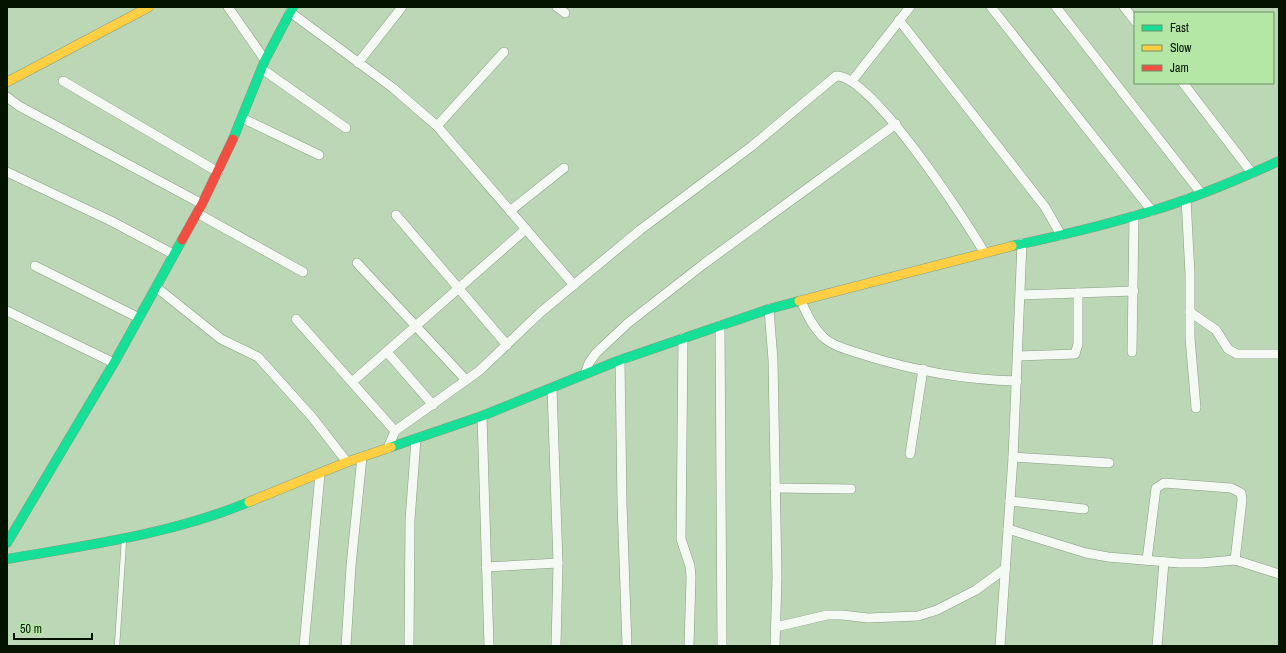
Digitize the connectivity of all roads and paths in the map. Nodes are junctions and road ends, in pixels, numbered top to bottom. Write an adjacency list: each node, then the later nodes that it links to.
1 (149, 7): 18 (street)
2 (228, 7): 14 (street)
3 (402, 7): 15 (street)
4 (557, 7): 10 (street)
5 (910, 7): 11 (street)
6 (991, 7): 35 (street)
7 (1056, 7): 32 (street)
8 (1124, 7): 12 (street)
9 (292, 10): 14 (street); 15 (street)
10 (566, 13)
11 (899, 20): 19 (street); 41 (street)
12 (1134, 20)
13 (504, 52): 24 (street)
14 (265, 60): 16 (street)
15 (358, 63): 24 (street)
16 (262, 69): 22 (street); 25 (street)
17 (63, 81): 30 (street)
18 (7, 82)
19 (852, 82): 23 (street); 48 (street)
20 (1184, 84): 31 (street)
21 (7, 97): 34 (street)
22 (242, 118): 26 (street); 30 (street)
23 (896, 124): 43 (street); 71 (street)
24 (437, 126): 36 (street)
25 (346, 128)
26 (319, 155)
27 (1279, 161): 31 (street)
28 (564, 168): 36 (street)
29 (7, 172): 44 (street)
30 (218, 172): 34 (street)
31 (1252, 173): 32 (street)
32 (1201, 193): 33 (street)
33 (1186, 199): 35 (street); 57 (street)
34 (202, 204): 37 (street)
35 (1152, 211): 39 (street)
36 (510, 212): 40 (street)
37 (196, 214): 44 (street); 47 (street)
38 (396, 214): 50 (street)
39 (1134, 216): 41 (street); 51 (street)
40 (526, 229): 48 (street); 50 (street)
41 (1061, 235): 42 (street)
42 (1022, 244): 43 (street); 53 (street)
43 (984, 252): 54 (street)
44 (173, 254): 49 (street)
45 (357, 263): 60 (street)
46 (35, 266): 58 (street)
47 (303, 272)
48 (574, 285): 63 (street)
49 (156, 287): 58 (street); 85 (street)
50 (459, 288): 60 (street); 63 (street)
51 (1134, 291): 52 (street); 65 (street)
52 (1078, 293): 53 (street); 67 (street)
53 (1021, 295): 67 (street)
54 (800, 301): 55 (street); 70 (street)
55 (769, 309): 61 (street); 88 (street)
56 (7, 311): 69 (street)
57 (1190, 312): 66 (street); 77 (street)
58 (139, 318): 69 (street)
59 (296, 319): 74 (street)
60 (416, 325): 64 (street); 72 (street)
61 (720, 326): 62 (street); 112 (street)
62 (683, 338): 68 (street); 111 (street)
63 (507, 345): 72 (street)
64 (387, 352): 74 (street); 76 (street)
65 (1132, 352)
66 (1279, 354)
67 (1018, 356): 73 (street)
68 (620, 360): 71 (street); 110 (street)
69 (114, 363): 94 (street)
70 (923, 369): 73 (street); 82 (street)
71 (585, 374): 75 (street)
72 (466, 380): 76 (street)
73 (1017, 381): 84 (street)
74 (352, 382): 79 (street)
75 (552, 388): 78 (street); 99 (street)
76 (432, 405): 79 (street)
77 (1196, 408)
78 (482, 416): 80 (street); 100 (street)
79 (395, 431): 81 (street)
80 (416, 439): 81 (street); 107 (street)
81 (388, 448): 83 (street)
82 (910, 454)
83 (362, 457): 85 (street); 106 (street)
84 (1013, 457): 86 (street); 90 (street)
85 (347, 462): 87 (street)
86 (1109, 463)
87 (320, 474): 93 (street); 105 (street)
88 (775, 488): 89 (street); 103 (street)
89 (851, 489)
90 (1010, 501): 91 (street); 92 (street)
91 (1084, 509)
92 (1008, 529): 96 (street); 101 (street)
93 (124, 538): 95 (street); 104 (lane)
94 (7, 543)
95 (7, 559)
96 (1147, 560): 97 (street); 98 (street)
97 (1235, 560): 98 (street); 102 (street)
98 (1164, 562): 115 (street)
99 (558, 563): 100 (street); 109 (street)
100 (486, 567): 108 (street)
101 (1006, 568): 103 (street); 114 (street)
102 (1279, 574)
103 (776, 627): 113 (street)
104 (117, 646)
105 (304, 646)
106 (346, 646)
107 (409, 646)
108 (489, 646)
109 (556, 646)
110 (627, 646)
111 (690, 646)
112 (722, 646)
113 (775, 646)
114 (1000, 646)
115 (1157, 646)

